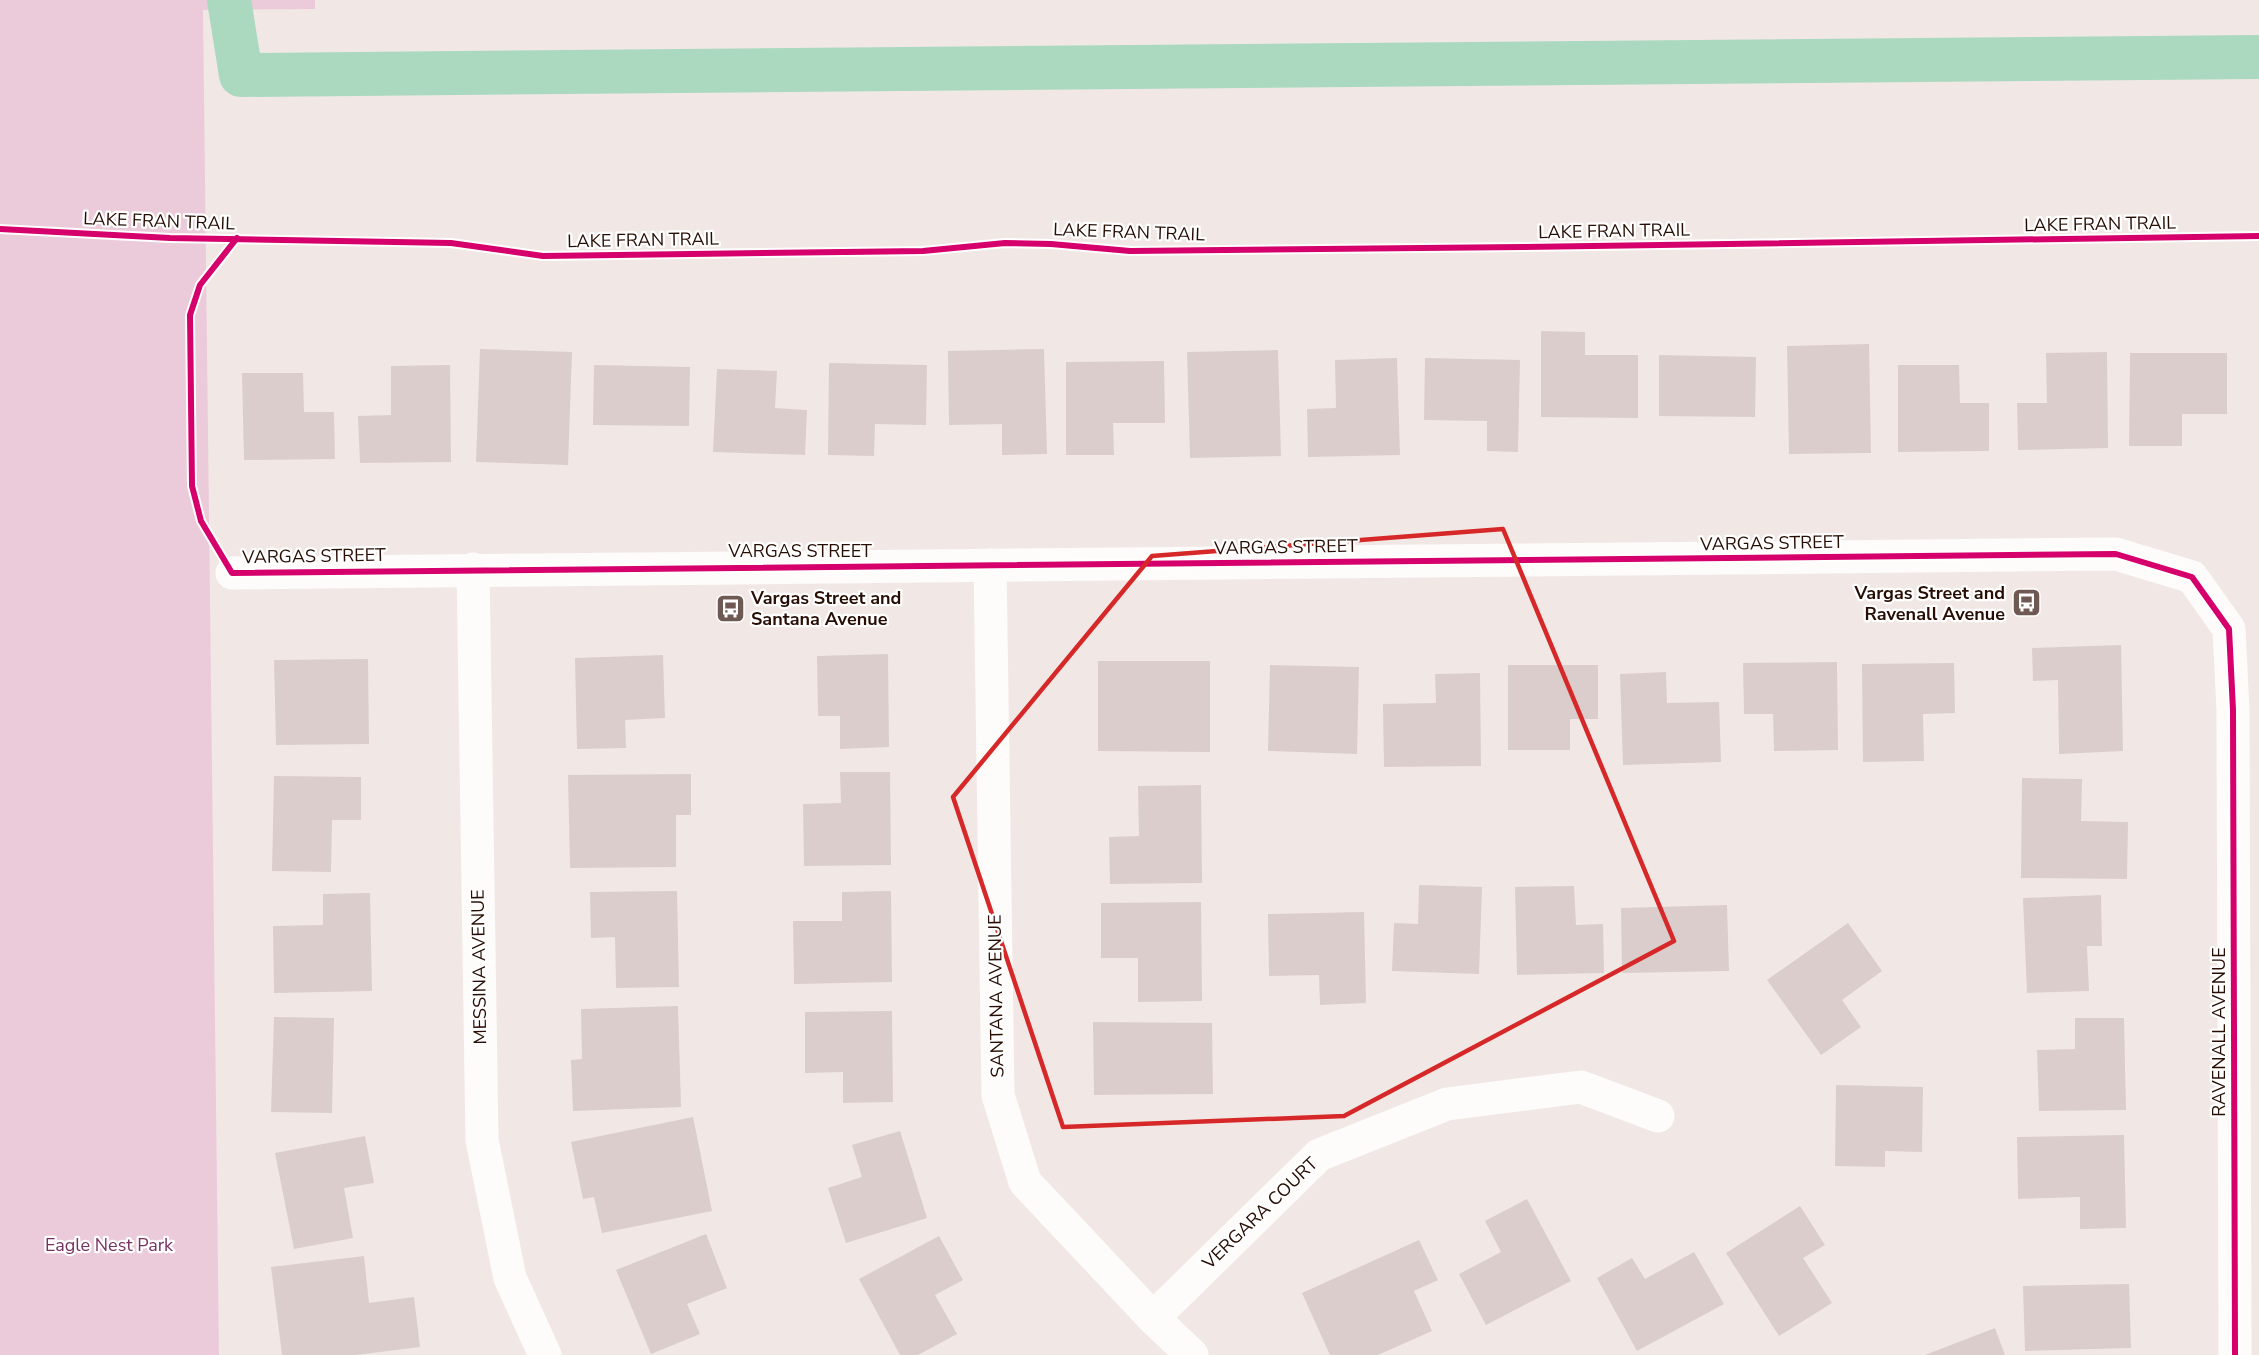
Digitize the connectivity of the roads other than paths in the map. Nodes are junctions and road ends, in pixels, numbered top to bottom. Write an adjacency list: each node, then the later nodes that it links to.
1 (990, 565): 2 (street, VARGAS STREET); 4 (street, VARGAS STREET); 6 (street, SANTANA AVENUE)
2 (474, 569): 3 (street, VARGAS STREET); 7 (street, MESSINA AVENUE)
3 (231, 573)
4 (2234, 710): 9 (street, RAVENALL AVENUE)
5 (1658, 1116): 6 (street, VERGARA COURT)
6 (1154, 1318): 8 (street, SANTANA AVENUE)
7 (545, 1355)
8 (1192, 1355)
9 (2235, 1355)

